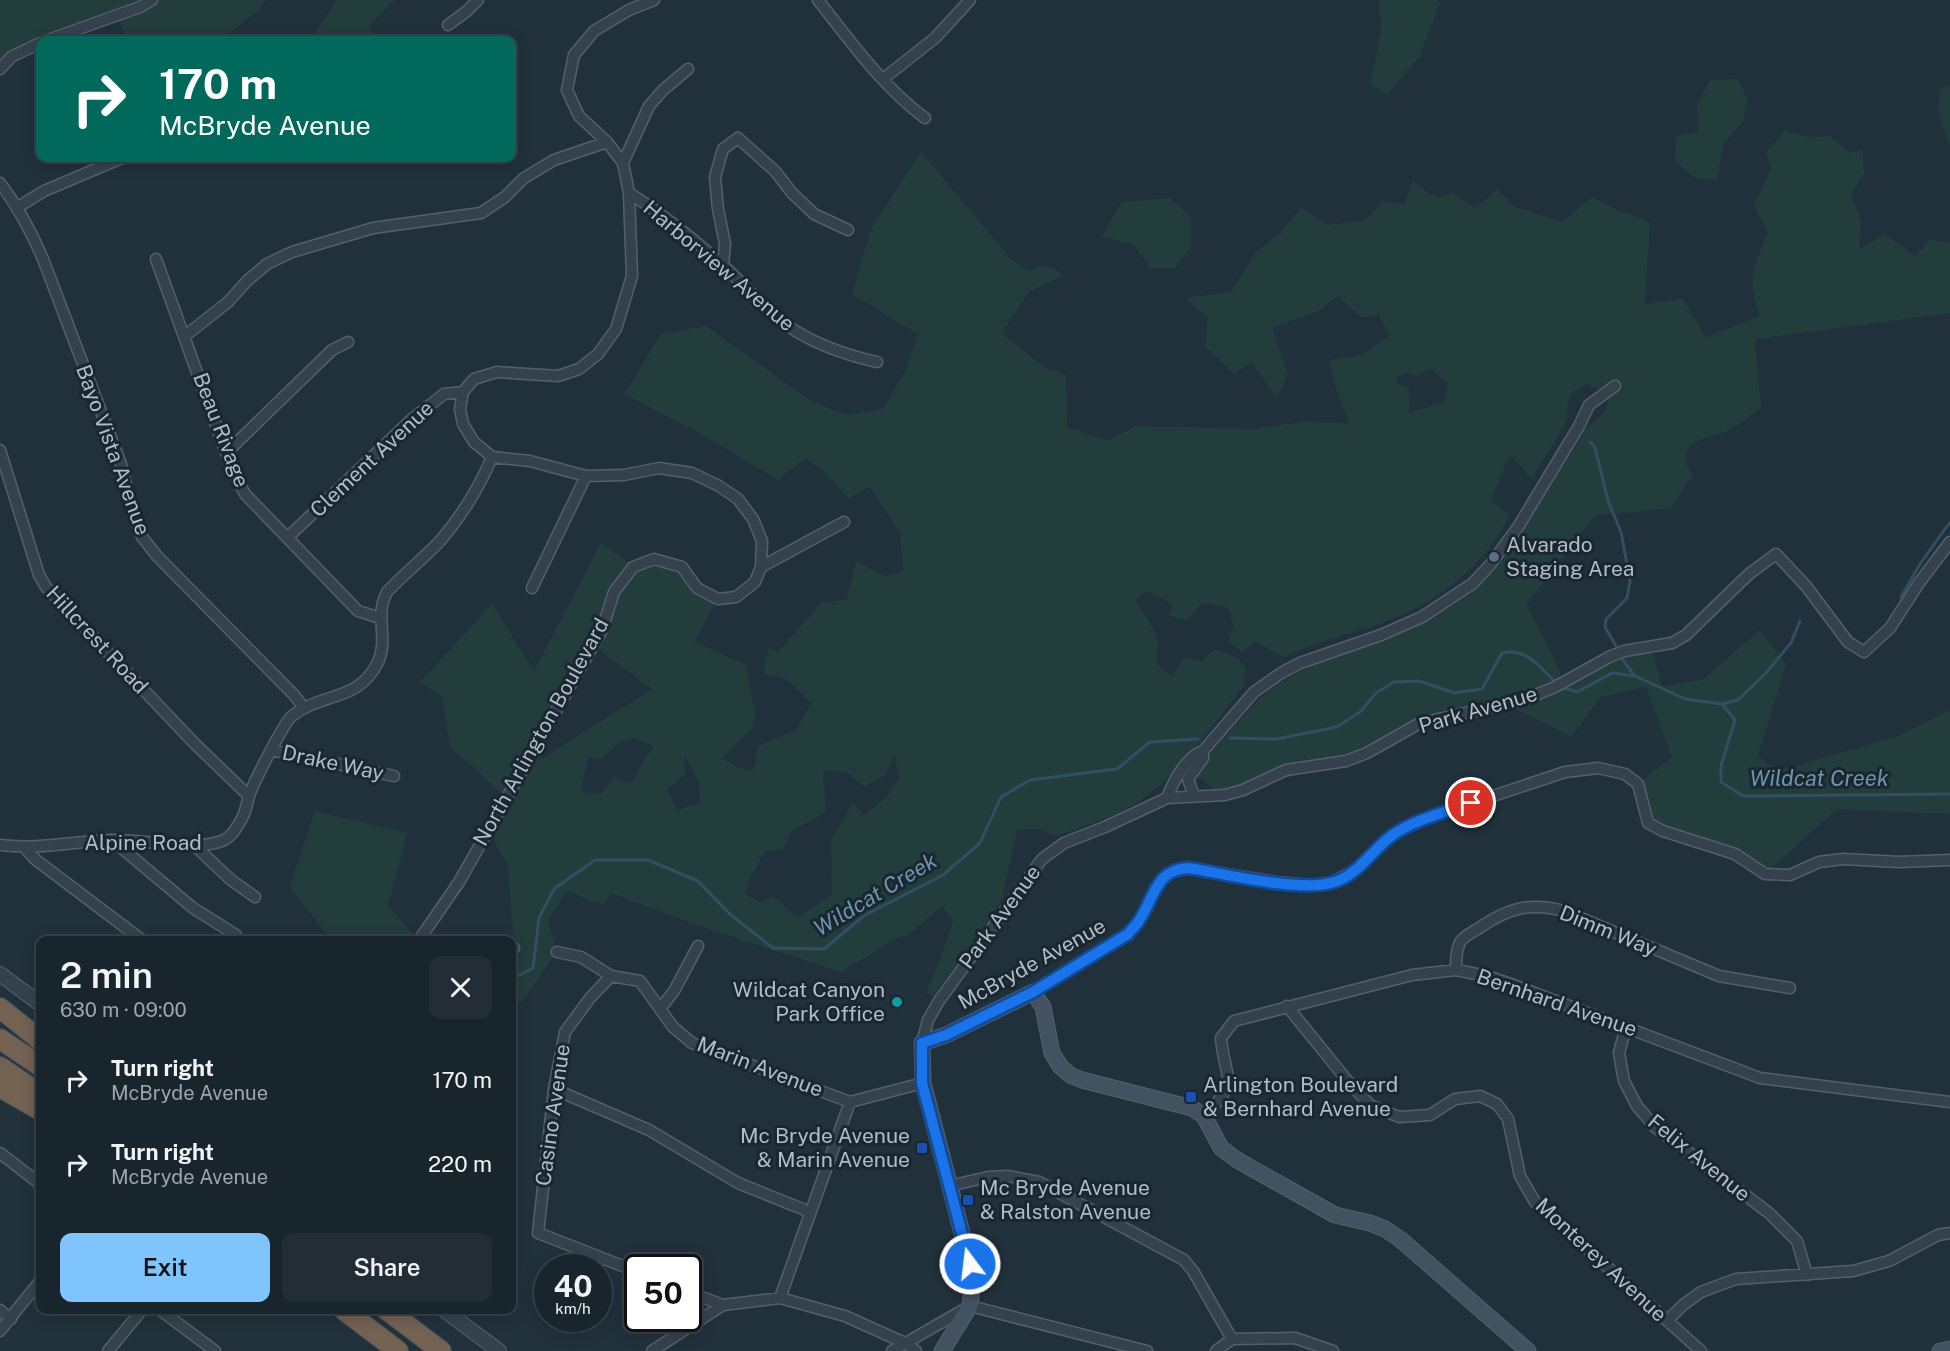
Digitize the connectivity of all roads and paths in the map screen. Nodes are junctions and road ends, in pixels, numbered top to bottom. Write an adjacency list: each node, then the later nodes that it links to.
1 (152, 0): 7 (street)
2 (478, 0): 6 (street)
3 (654, 0): 13 (street)
4 (818, 0): 11 (street)
5 (970, 0): 11 (street)
6 (448, 25)
7 (59, 36)
8 (36, 45): 9 (street)
9 (0, 69)
10 (688, 69): 15 (street)
11 (883, 79): 12 (street)
12 (925, 118)
13 (607, 142): 15 (street); 22 (street)
14 (113, 162): 18 (street)
15 (623, 163): 17 (street)
16 (0, 183): 18 (street, Bayo Vista Avenue)
17 (629, 192): 21 (street, Harborview Avenue); 26 (street)
18 (18, 207): 37 (street, Bayo Vista Avenue)
19 (848, 230): 21 (street)
20 (156, 259): 22 (street, Beau Rivage)
21 (723, 266): 24 (street, Harborview Avenue)
22 (185, 336): 28 (street, Beau Rivage)
23 (348, 342): 28 (street)
24 (877, 362)
25 (1615, 386): 40 (street)
26 (463, 392): 29 (street); 32 (street, Clement Avenue)
27 (0, 450): 41 (street, Hillcrest Road)
28 (226, 453): 32 (street, Beau Rivage)
29 (492, 457): 30 (street); 36 (street, Alpine Road)
30 (586, 476): 34 (street); 35 (street)
31 (844, 522): 34 (street)
32 (287, 538): 36 (street, Beau Rivage)
33 (1950, 542): 42 (street, Park Avenue)
34 (761, 567): 52 (street, North Arlington Boulevard)
35 (532, 588)
36 (380, 618): 37 (street, Alpine Road)
37 (304, 708): 38 (street, Alpine Road)
38 (272, 750): 39 (street, Drake Way); 41 (street, Alpine Road)
39 (394, 776)
40 (1184, 776): 42 (street); 43 (street)
41 (249, 796): 46 (street, Alpine Road)
42 (1194, 796): 43 (street, Park Avenue)
43 (1167, 798): 67 (street, Park Avenue)
44 (112, 840): 46 (street, Alpine Road); 47 (street, Alpine Road); 50 (street)
45 (0, 845): 47 (street, Alpine Road)
46 (195, 846): 49 (street)
47 (25, 848): 51 (street)
48 (1950, 860): 59 (street, McBryde Avenue)
49 (255, 897)
50 (236, 935)
51 (137, 936)
52 (422, 936)
53 (698, 946): 63 (street)
54 (557, 952): 57 (street, Marin Avenue)
55 (1456, 970): 58 (street, Dimm Way); 61 (street, Bernhard Avenue); 64 (street, Bernhard Avenue)
56 (0, 974): 60 (street)
57 (611, 976): 63 (street, Marin Avenue); 72 (street, Casino Avenue)
58 (1790, 988)
59 (1033, 992): 67 (main road, McBryde Avenue); 77 (main road)
60 (36, 1001)
61 (1287, 1006): 77 (street, Bernhard Avenue); 98 (street, Monterey Avenue)
62 (0, 1008): 65 (highway)
63 (660, 1009): 74 (street, Marin Avenue)
64 (1626, 1027): 75 (street, Bernhard Avenue); 84 (street, Felix Avenue)
65 (36, 1037)
66 (0, 1039): 68 (highway)
67 (922, 1043): 70 (main road)
68 (36, 1063)
69 (0, 1067): 73 (highway)
70 (922, 1083): 74 (street, Marin Avenue); 80 (main road)
71 (0, 1087): 76 (highway)
72 (554, 1089): 81 (street); 83 (street, Casino Avenue)
73 (36, 1091)
74 (850, 1102): 81 (street)
75 (1950, 1102)
76 (36, 1108)
77 (1204, 1116): 116 (main road)
78 (0, 1153): 79 (street)
79 (36, 1181)
80 (949, 1186): 89 (main road); 100 (street)
81 (810, 1212): 87 (street)
82 (1950, 1233): 84 (street)
83 (624, 1267)
84 (1807, 1275): 98 (street)
85 (36, 1286): 97 (street)
86 (702, 1297): 88 (street)
87 (780, 1298): 88 (street); 101 (street)
88 (723, 1305): 109 (street)
89 (970, 1306): 101 (street); 112 (main road); 113 (street)
90 (0, 1310): 97 (street)
91 (139, 1314): 103 (street)
92 (165, 1314): 104 (street)
93 (347, 1314): 105 (highway)
94 (348, 1314): 106 (highway)
95 (392, 1314): 107 (highway)
96 (449, 1314): 108 (street)
97 (11, 1318): 99 (street)
98 (1667, 1321): 117 (street, Monterey Avenue)
99 (0, 1331)
100 (1232, 1338): 114 (street); 115 (street)
101 (905, 1342): 110 (street); 111 (street)
102 (1950, 1349): 118 (main road)
103 (108, 1351)
104 (215, 1351)
105 (386, 1351)
106 (398, 1351)
107 (441, 1351)
108 (499, 1351)
109 (652, 1351)
110 (892, 1351)
111 (916, 1351)
112 (942, 1351)
113 (1147, 1351)
114 (1216, 1351)
115 (1333, 1351)
116 (1528, 1351)
117 (1701, 1351)
118 (1940, 1351)

